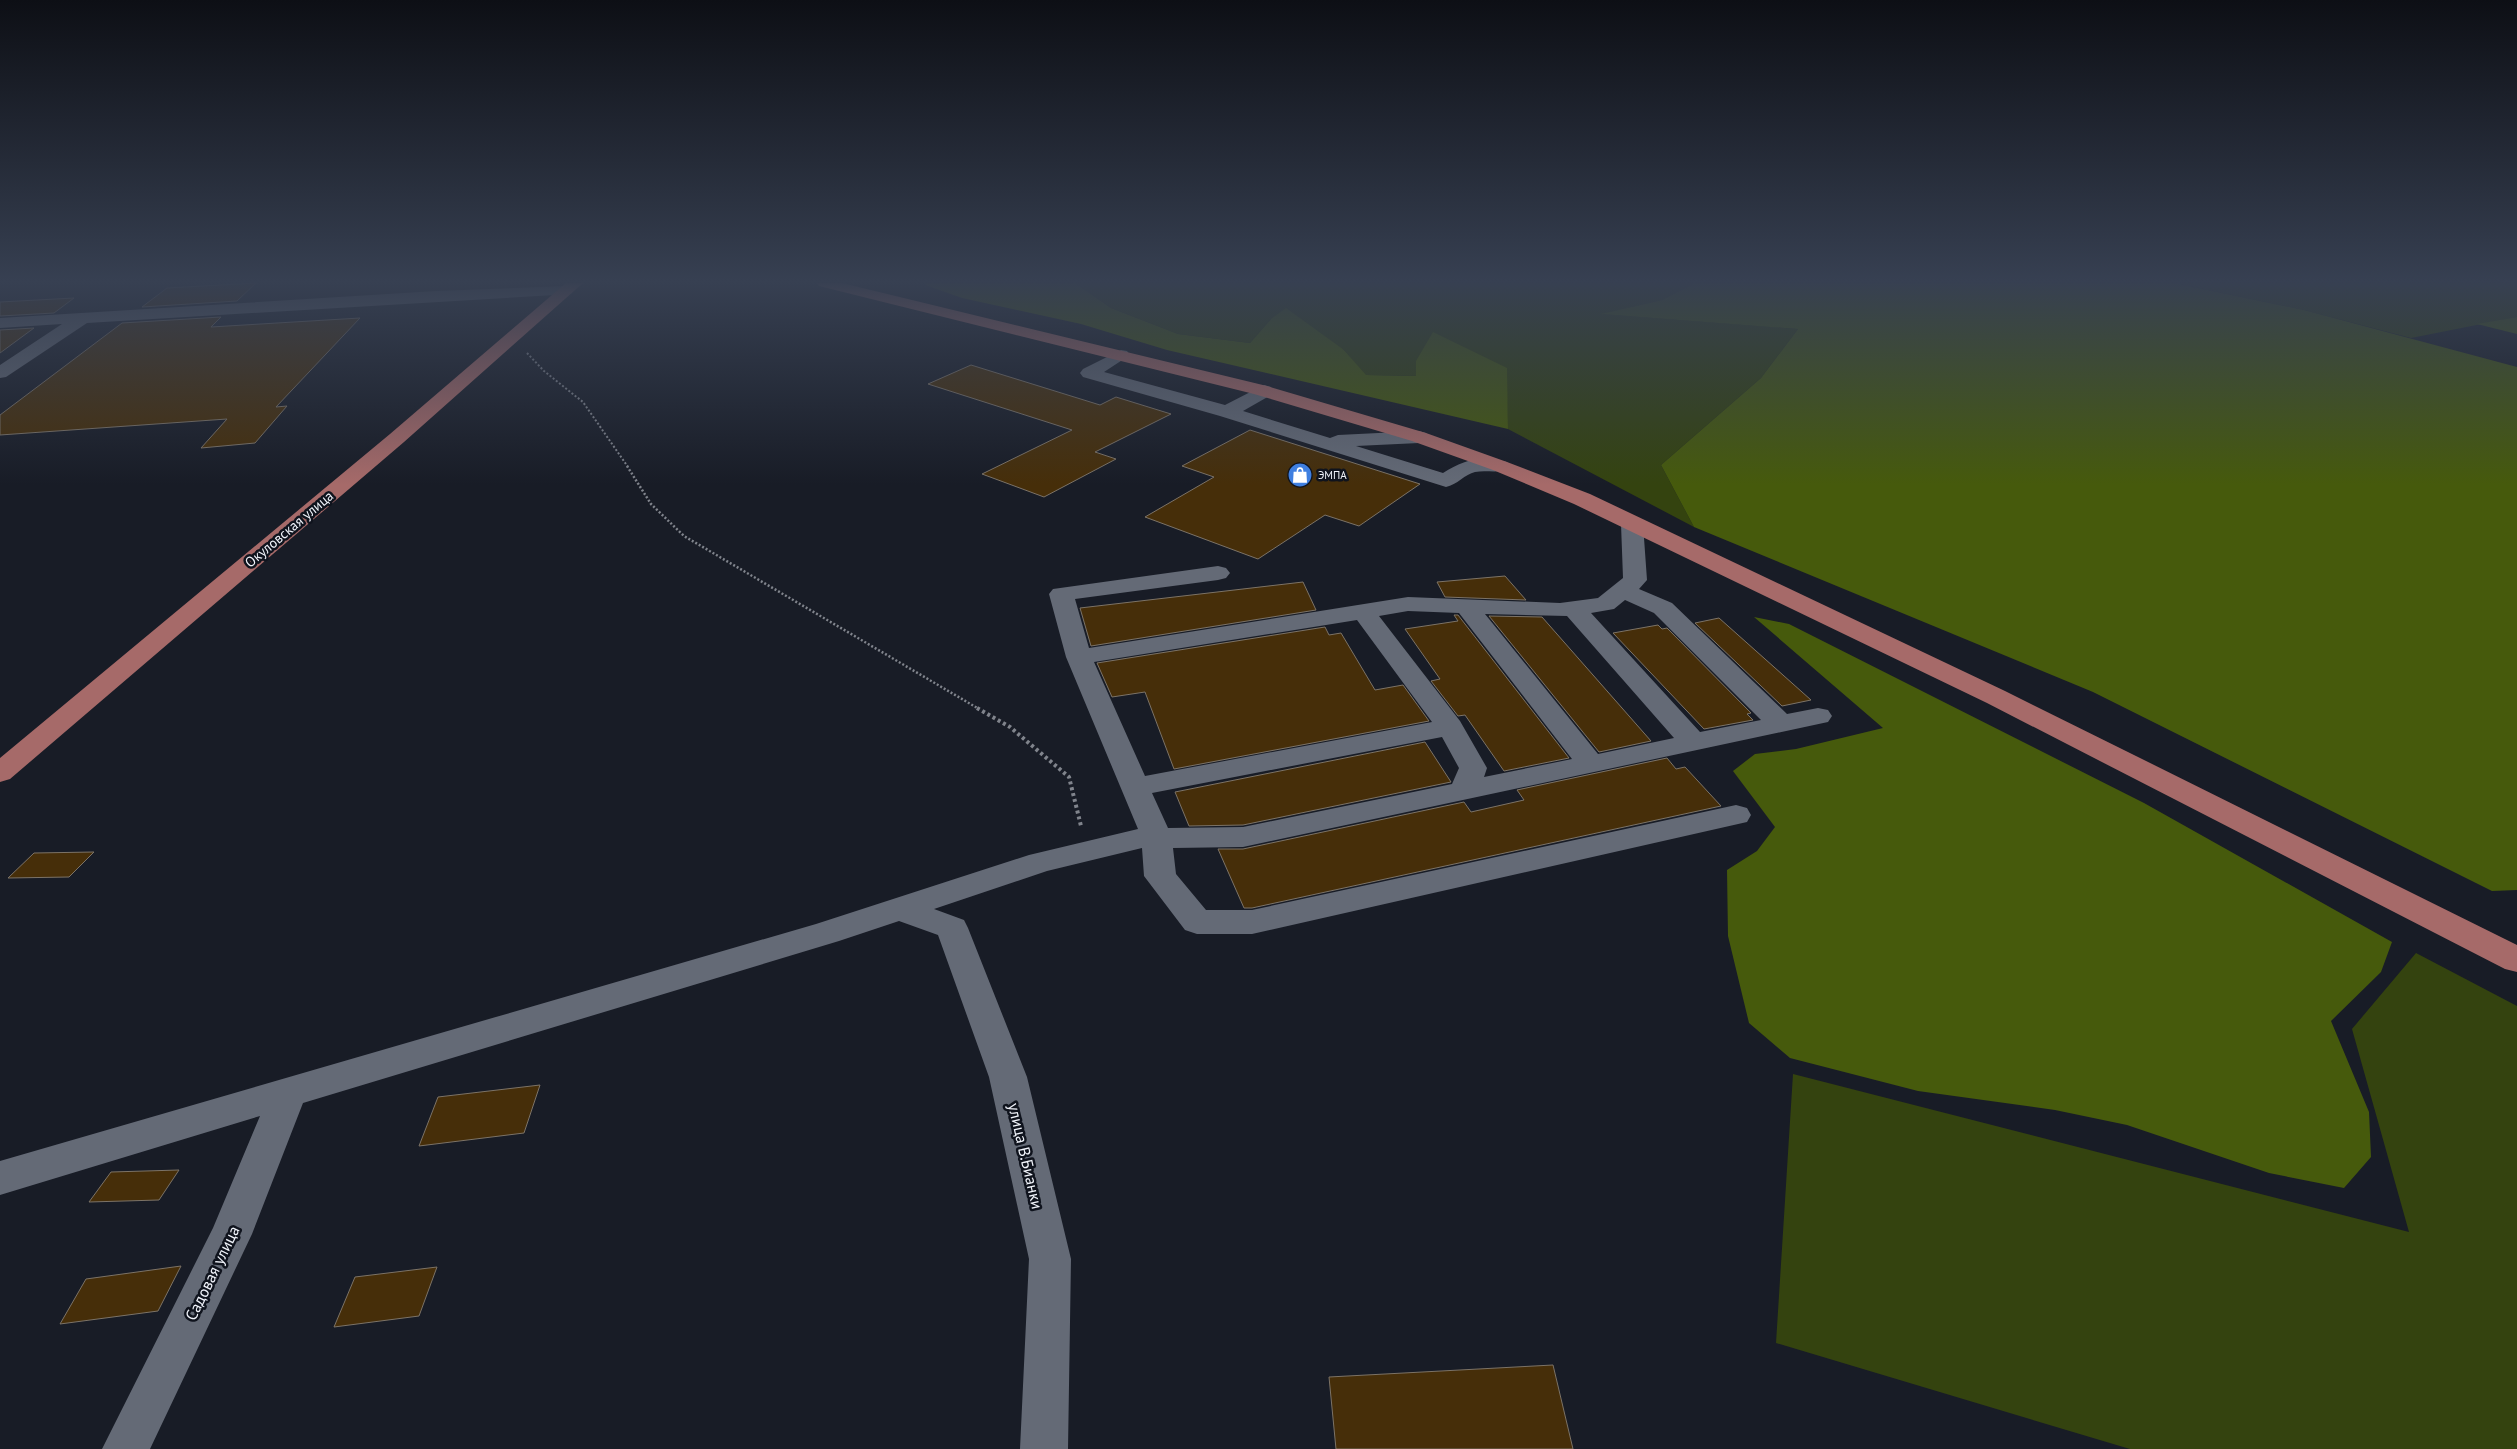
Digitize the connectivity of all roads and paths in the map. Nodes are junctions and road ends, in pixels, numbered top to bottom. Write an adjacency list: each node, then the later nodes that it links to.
1 (35, 351): 6 (street)
2 (497, 351): 24 (main road, Окуловская улица)
3 (527, 351): 29 (path)
4 (1103, 351): 5 (main road)
5 (1121, 355): 7 (main road); 8 (street)
6 (0, 374)
7 (1264, 391): 8 (street); 9 (main road)
8 (1227, 412): 10 (street)
9 (1419, 437): 10 (street); 11 (main road)
10 (1319, 442): 11 (street)
11 (1500, 466): 12 (main road)
12 (1632, 524): 14 (street); 31 (main road)
13 (1218, 573): 18 (street)
14 (1622, 590): 16 (street); 20 (street)
15 (1466, 606): 16 (street); 17 (street); 23 (street)
16 (1573, 608): 22 (street)
17 (1363, 611): 18 (street); 21 (street)
18 (1079, 657): 25 (street)
19 (1818, 716): 20 (street)
20 (1781, 724): 22 (street)
21 (1450, 727): 25 (street); 26 (street)
22 (1693, 742): 23 (street)
23 (1591, 764): 26 (street)
24 (0, 773)
25 (1135, 787): 28 (street)
26 (1464, 791): 28 (street)
27 (1736, 815): 28 (street)
28 (1150, 838): 29 (street)
29 (1088, 851): 30 (street)
30 (900, 909): 32 (street); 35 (street, улица В.Бианки)
31 (2517, 960)
32 (289, 1092): 33 (street); 34 (street, Садовая улица)
33 (0, 1178)
34 (126, 1449)
35 (1044, 1449)

